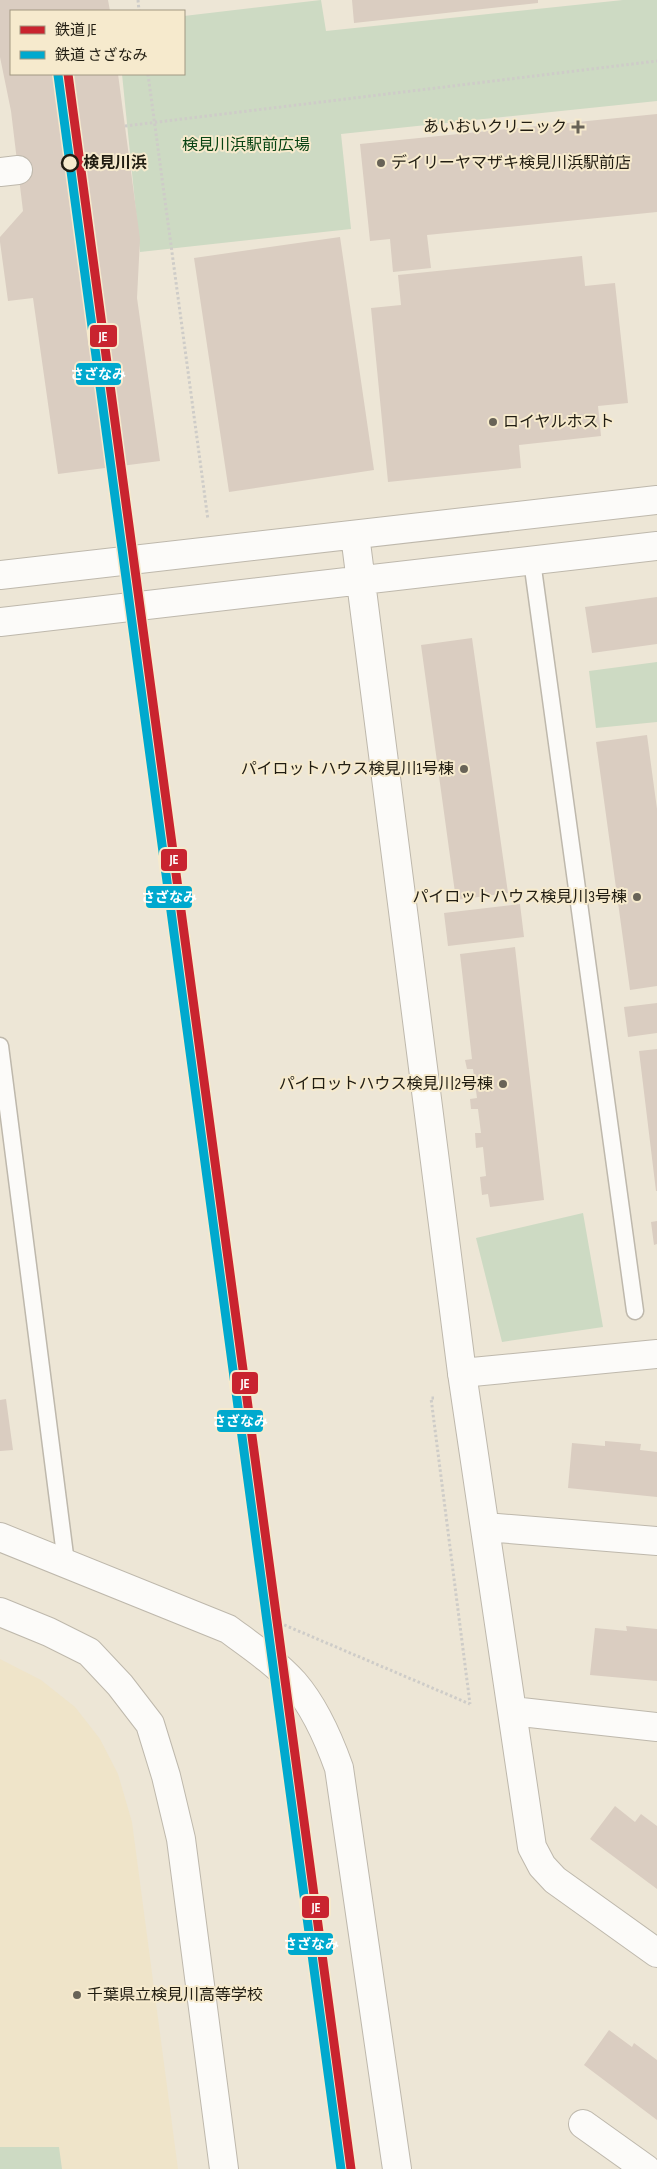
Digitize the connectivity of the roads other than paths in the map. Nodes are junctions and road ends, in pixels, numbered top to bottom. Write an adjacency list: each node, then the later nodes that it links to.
1 (657, 500): 2 (street)
2 (355, 535): 5 (street); 6 (street)
3 (657, 546): 4 (street)
4 (532, 561): 6 (street); 9 (lane)
5 (0, 575)
6 (361, 581): 7 (street); 11 (street)
7 (0, 622)
8 (0, 1046): 15 (lane)
9 (635, 1311)
10 (657, 1354): 11 (street)
11 (462, 1373): 12 (street)
12 (485, 1527): 14 (street); 17 (street)
13 (0, 1537): 15 (street)
14 (657, 1541)
15 (66, 1563): 22 (street)
16 (0, 1612): 21 (street)
17 (512, 1711): 18 (street); 19 (street)
18 (657, 1727)
19 (657, 1953)
20 (583, 2124): 23 (street)
21 (224, 2169)
22 (397, 2169)
23 (646, 2169)

